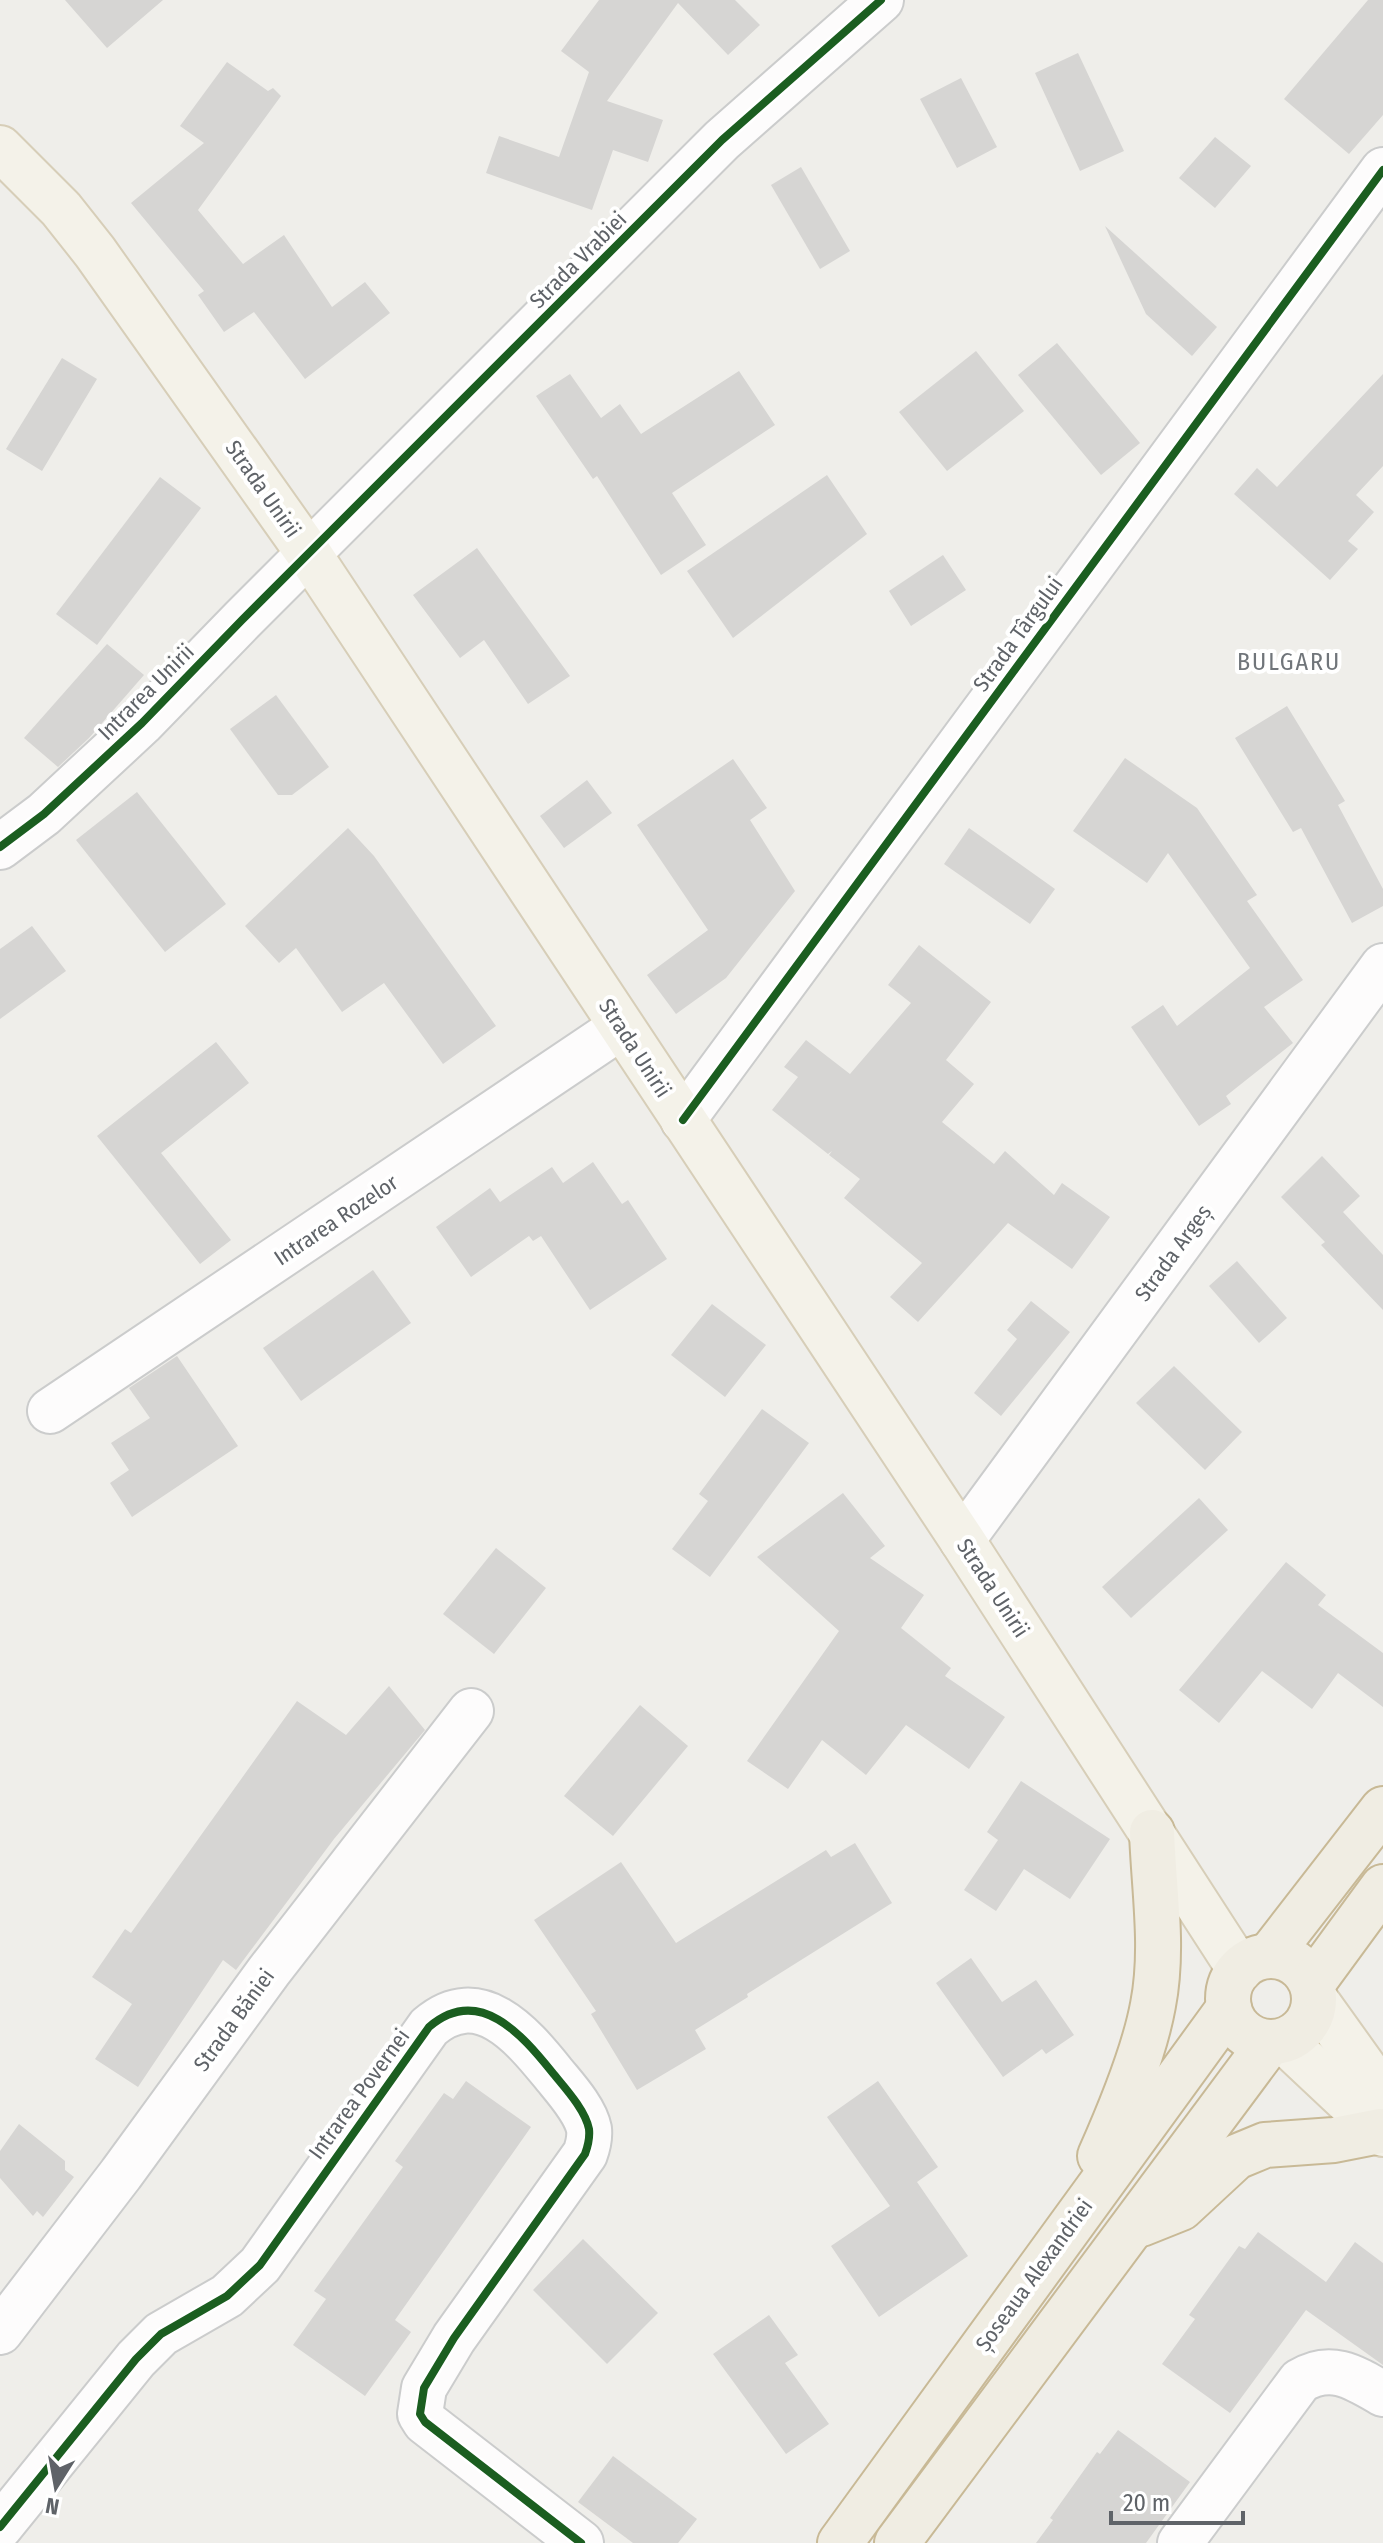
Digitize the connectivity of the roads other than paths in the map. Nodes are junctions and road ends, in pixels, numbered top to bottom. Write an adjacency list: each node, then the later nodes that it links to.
1 (881, 0): 4 (street, Strada Vrabiei)
2 (0, 148): 4 (main road, Strada Unirii)
3 (1383, 170): 8 (street, Strada Târgului)
4 (309, 554): 5 (street, Intrarea Unirii); 7 (main road, Strada Unirii)
5 (0, 847)
6 (1383, 966): 10 (street, Strada Argeș)
7 (621, 1027): 8 (main road, Strada Unirii); 9 (street, Intrarea Rozelor)
8 (683, 1120): 10 (main road, Strada Unirii)
9 (50, 1411)
10 (962, 1540): 13 (main road, Strada Unirii)
11 (471, 1711): 21 (street, Strada Băniei)
12 (1383, 1809): 15 (highway, Șoseaua Alexandriei)
13 (1152, 1832): 15 (main road, Strada Unirii); 20 (highway)
14 (1383, 1887): 16 (highway)
15 (1246, 1978): 16 (highway); 17 (highway); 20 (highway, Șoseaua Alexandriei)
16 (1314, 1992): 17 (highway); 18 (main road)
17 (1277, 2042): 18 (main road); 19 (highway)
18 (1382, 2119): 19 (highway)
19 (1131, 2228): 26 (highway)
20 (1063, 2236): 25 (highway, Șoseaua Alexandriei)
21 (0, 2332)
22 (1383, 2394): 27 (street)
23 (0, 2527): 24 (street, Intrarea Povernei)
24 (581, 2543)
25 (840, 2543)
26 (897, 2543)
27 (1180, 2543)

